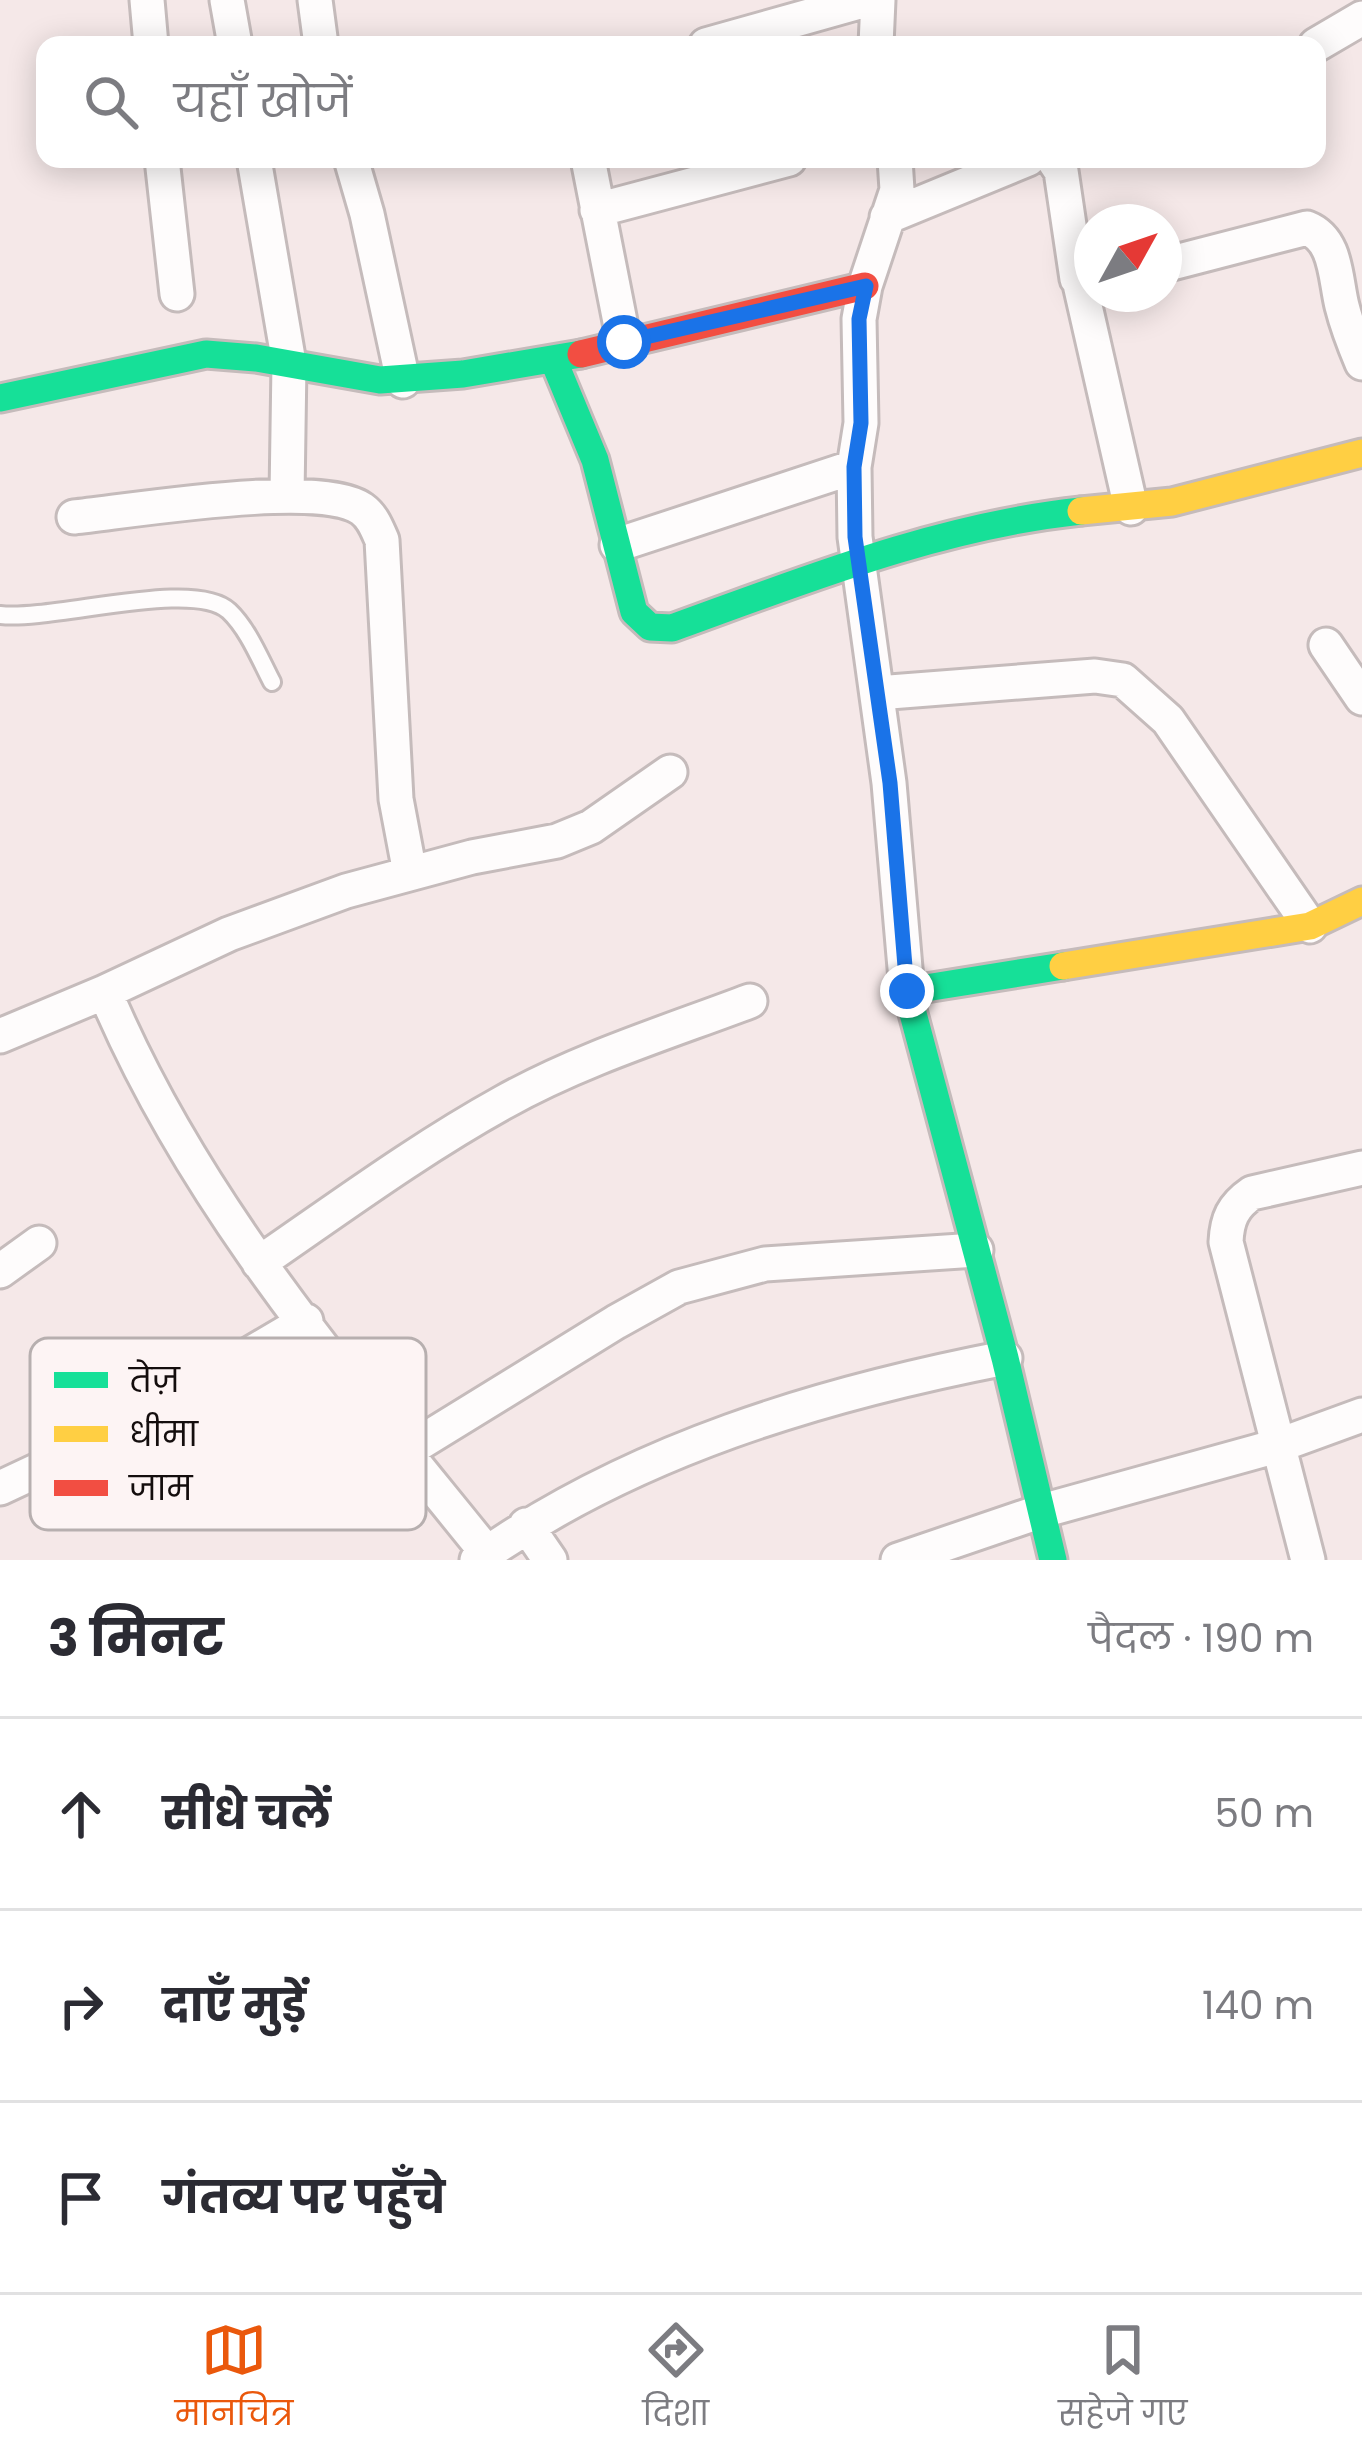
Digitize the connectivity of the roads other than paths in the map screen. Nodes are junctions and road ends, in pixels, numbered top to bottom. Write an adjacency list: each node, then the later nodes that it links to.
1 (146, 0): 7 (street)
2 (227, 0): 8 (street)
3 (315, 0): 9 (street)
4 (866, 0): 10 (street)
5 (878, 0): 11 (street)
6 (1362, 18): 12 (street)
7 (150, 36)
8 (233, 36)
9 (320, 36)
10 (738, 36)
11 (876, 36)
12 (1326, 39)
13 (163, 168): 27 (street)
14 (256, 168): 31 (street)
15 (354, 168): 33 (street)
16 (590, 168): 21 (street)
17 (755, 168): 21 (street)
18 (896, 168): 22 (street)
19 (1006, 168): 22 (street)
20 (1058, 168): 23 (street)
21 (597, 210): 29 (street)
22 (887, 218): 26 (street)
23 (1074, 232)
24 (1182, 260): 25 (street)
25 (1349, 266): 32 (street)
26 (866, 286): 29 (street); 36 (street)
27 (177, 294)
28 (1091, 312): 38 (street)
29 (624, 342): 30 (street)
30 (554, 358): 33 (street); 40 (street)
31 (289, 363): 33 (street); 34 (street); 37 (street)
32 (1362, 363)
33 (403, 381)
34 (0, 398)
35 (1362, 453): 38 (street)
36 (854, 467): 40 (street); 41 (street)
37 (287, 496): 39 (street); 48 (street)
38 (1131, 508): 41 (street)
39 (74, 517)
40 (617, 545): 41 (street)
41 (859, 561): 45 (street)
42 (0, 615): 44 (lane)
43 (1326, 645): 46 (street)
44 (272, 682)
45 (877, 693): 50 (street); 51 (street)
46 (1362, 698)
47 (670, 772): 48 (street)
48 (410, 873): 52 (street)
49 (1362, 901): 50 (street)
50 (1310, 926): 51 (street)
51 (907, 991): 57 (street)
52 (105, 992): 54 (street); 58 (street)
53 (750, 1000): 58 (street)
54 (0, 1036)
55 (1362, 1168): 66 (street)
56 (39, 1243): 59 (street)
57 (976, 1250): 63 (street); 65 (street)
58 (259, 1263): 60 (street)
59 (0, 1271)
60 (305, 1321): 61 (street); 62 (street)
61 (276, 1338)
62 (318, 1338)
63 (1005, 1358): 70 (street); 71 (street)
64 (1362, 1415): 66 (street)
65 (426, 1439)
66 (1277, 1446): 70 (street); 76 (street)
67 (30, 1474): 69 (street)
68 (426, 1481): 72 (street)
69 (0, 1488)
70 (1042, 1511): 74 (street); 75 (street)
71 (526, 1525): 72 (street); 73 (street)
72 (482, 1557)
73 (550, 1560)
74 (898, 1560)
75 (1053, 1560)
76 (1307, 1560)

